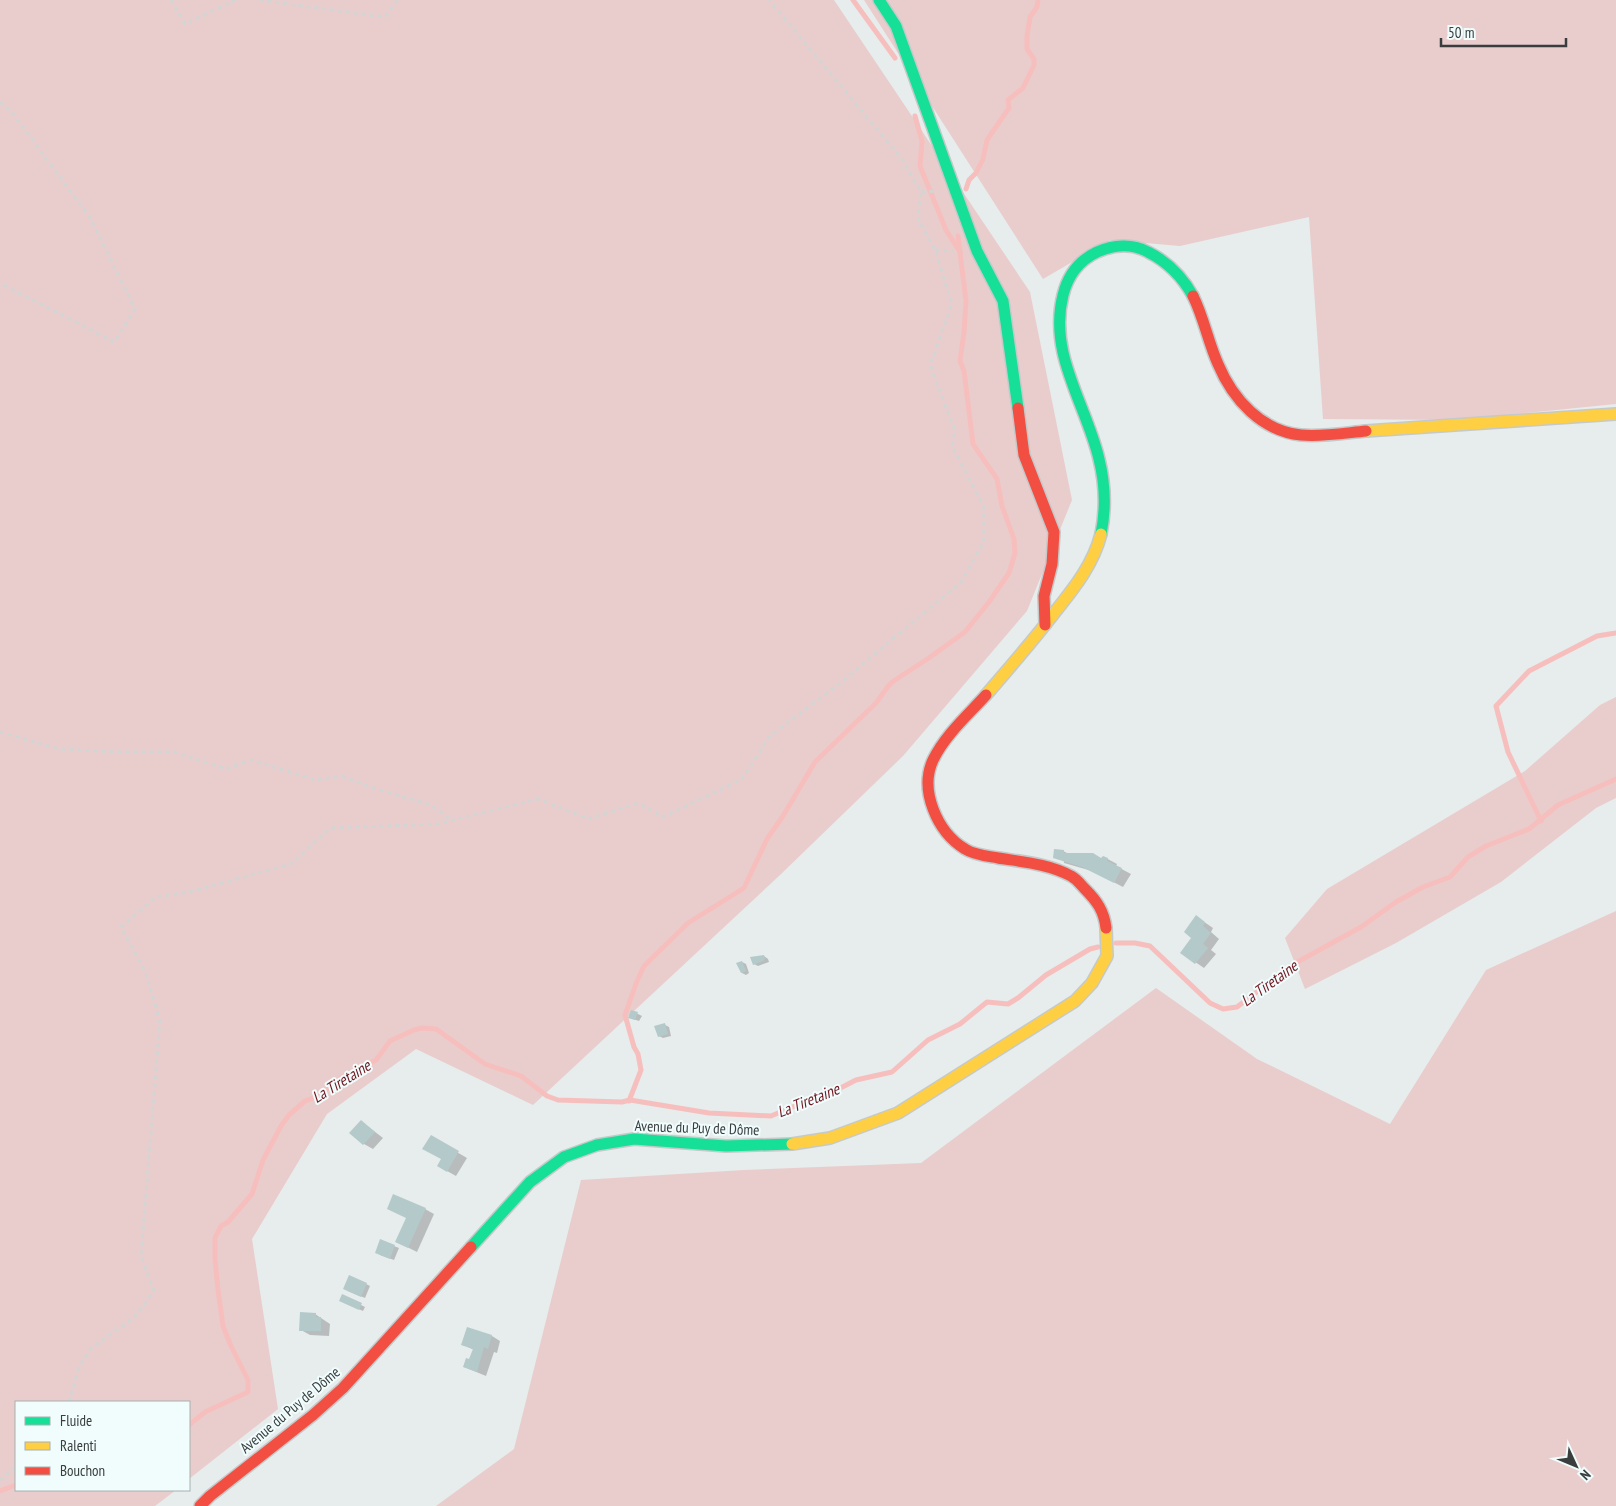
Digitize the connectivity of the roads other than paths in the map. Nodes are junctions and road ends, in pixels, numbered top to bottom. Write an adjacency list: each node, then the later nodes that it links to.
1 (879, 0): 3 (main road)
2 (1616, 414): 3 (main road)
3 (1045, 626): 4 (main road, Avenue du Puy de Dôme)
4 (200, 1506)

